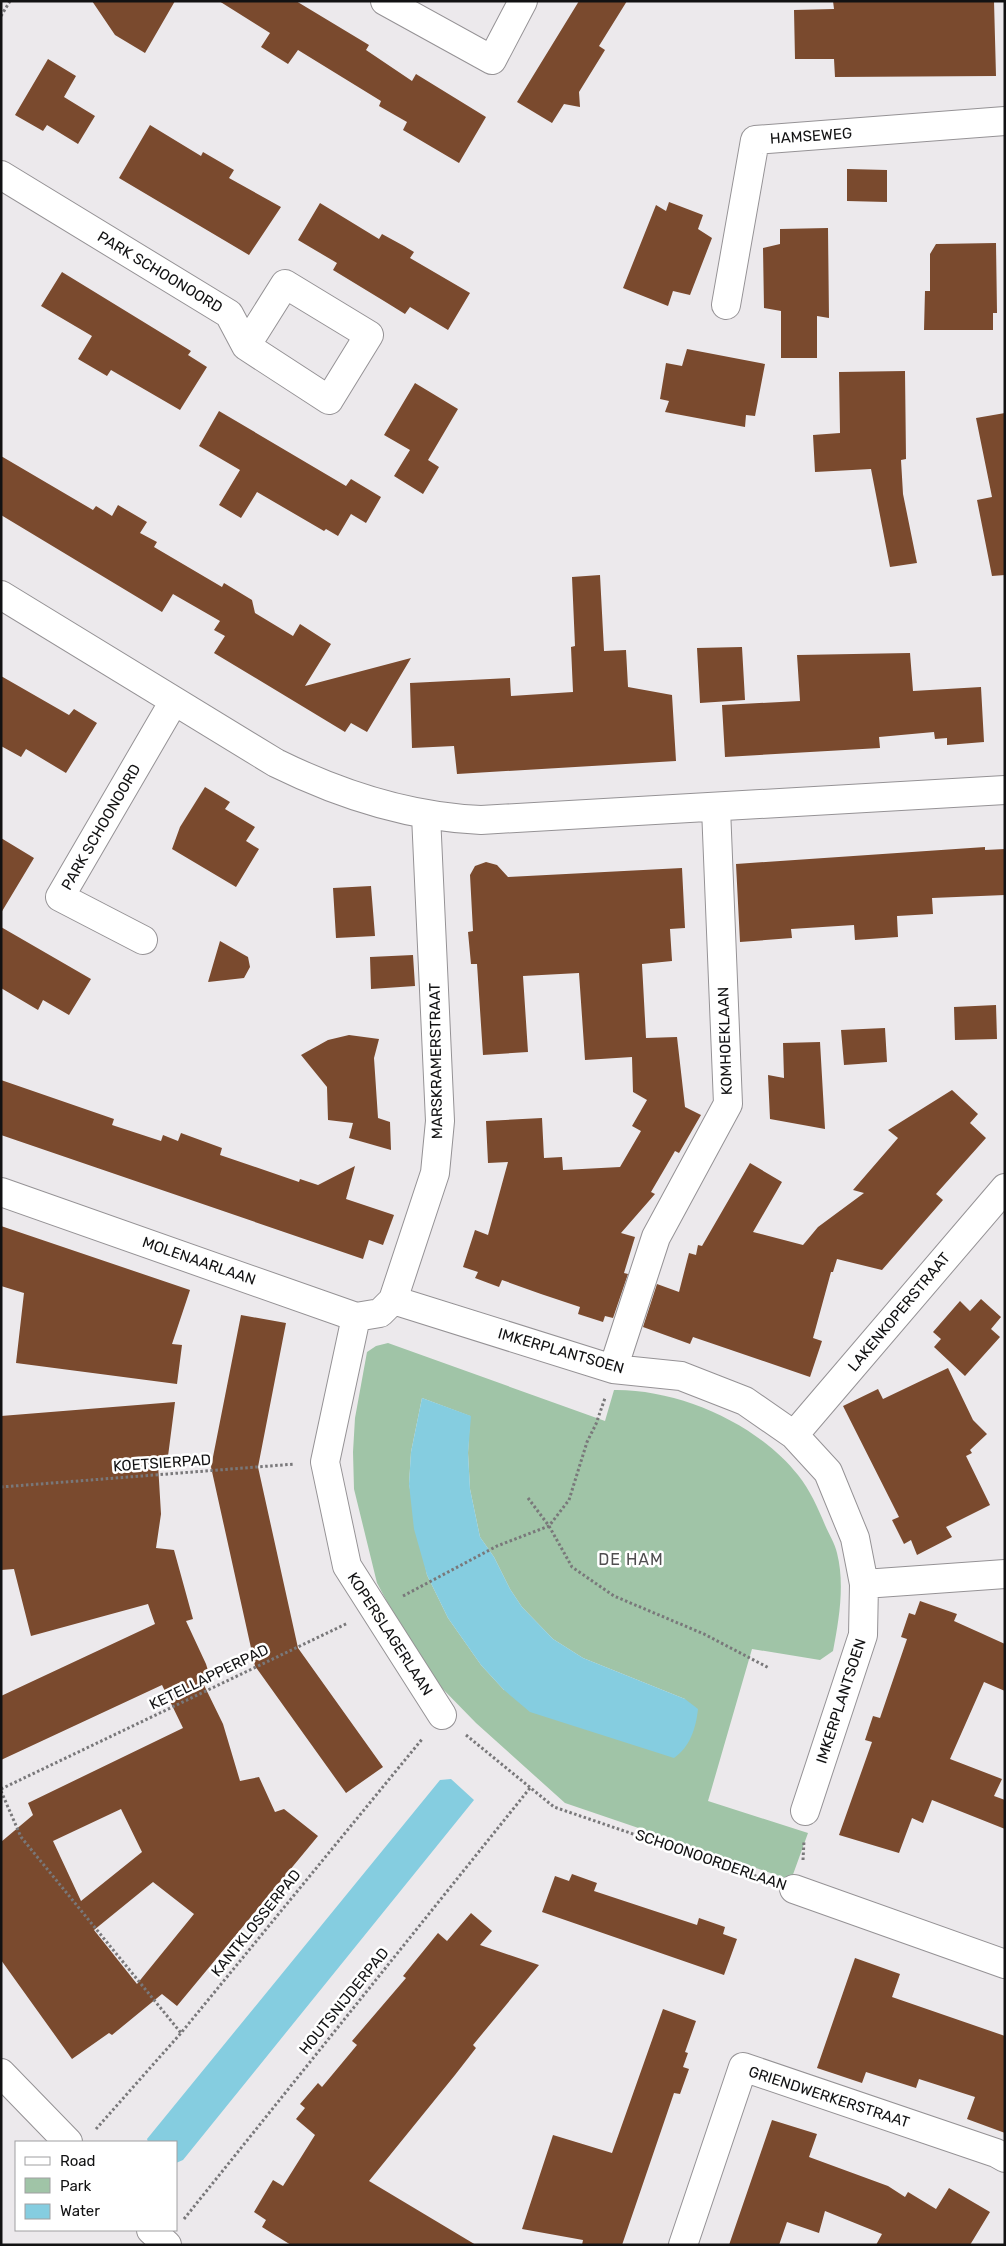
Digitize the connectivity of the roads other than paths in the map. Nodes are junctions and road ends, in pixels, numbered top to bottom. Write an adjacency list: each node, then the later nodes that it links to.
1 (385, 1): 3 (street)
2 (523, 1): 3 (street)
3 (422, 11)
4 (1005, 121): 6 (street, HAMSEWEG)
5 (1, 175): 7 (street, PARK SCHOONOORD)
6 (726, 305)
7 (246, 346): 7 (street, PARK SCHOONOORD)
8 (1, 595): 9 (street)
9 (174, 701): 12 (street); 13 (street, PARK SCHOONOORD)
10 (1005, 790): 11 (street)
11 (716, 808): 12 (street); 18 (street, KOMHOEKLAAN)
12 (426, 815): 16 (street, MARSKRAMERSTRAAT)
13 (143, 940)
14 (1005, 1188): 19 (street, LAKENKOPERSTRAAT)
15 (1, 1192): 17 (street, MOLENAARLAAN)
16 (393, 1300): 17 (street, MOLENAARLAAN); 18 (street, IMKERPLANTSOEN)
17 (356, 1316): 22 (street, KOPERSLAGERLAAN)
18 (613, 1369): 19 (street, IMKERPLANTSOEN)
19 (794, 1435): 21 (street, IMKERPLANTSOEN)
20 (1005, 1574): 21 (street)
21 (864, 1584): 23 (street, IMKERPLANTSOEN)
22 (442, 1715)
23 (805, 1811)
24 (794, 1889): 25 (street, SCHOONOORDERLAAN)
25 (1005, 1964)
26 (1, 2073): 27 (street)
27 (79, 2139)
28 (1005, 2158): 29 (street, GRIENDWERKERSTRAAT)
29 (683, 2245)

